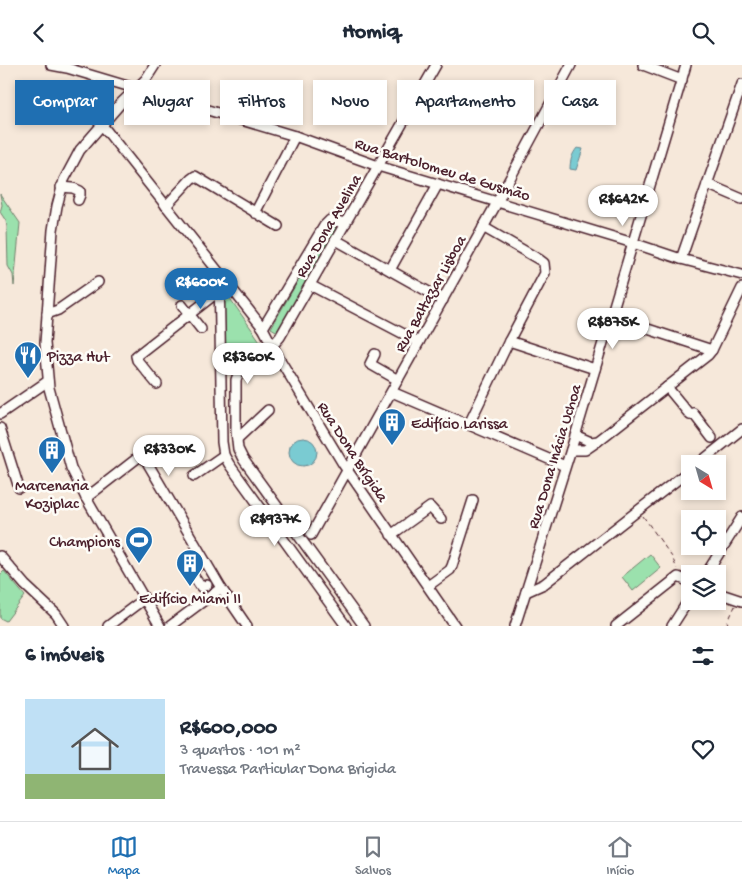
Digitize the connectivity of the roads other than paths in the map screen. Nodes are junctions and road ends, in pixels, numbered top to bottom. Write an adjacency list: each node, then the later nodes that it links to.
1 (51, 65): 10 (street, Rua Bartolomeu de Gusmão)
2 (155, 65): 7 (street)
3 (436, 65): 17 (street, Rua Dona Avelina)
4 (571, 65): 23 (street, Rua Baltazar Lisboa)
5 (643, 65): 8 (street)
6 (686, 65): 8 (street, Rua Dona Inácia Uchoa)
7 (145, 80)
8 (682, 80): 30 (street, Rua Dona Inácia Uchoa)
9 (742, 84): 12 (street)
10 (124, 86)
11 (124, 101): 14 (street)
12 (739, 101): 19 (street)
13 (210, 111): 16 (street, Rua Bartolomeu de Gusmão)
14 (114, 112)
15 (102, 125): 20 (street); 24 (street, Rua Dona Brígida)
16 (295, 136): 17 (street, Rua Bartolomeu de Gusmão); 25 (street)
17 (378, 166): 18 (street, Rua Bartolomeu de Gusmão); 26 (street, Rua Dona Avelina)
18 (438, 184): 23 (street, Rua Bartolomeu de Gusmão); 32 (street)
19 (707, 184): 21 (street); 31 (street)
20 (61, 187): 22 (street); 41 (street)
21 (742, 199)
22 (78, 200)
23 (497, 202): 28 (street, Rua Baltazar Lisboa); 30 (street, Rua Bartolomeu de Gusmão)
24 (166, 206): 25 (street); 33 (street, Rua Dona Brígida)
25 (255, 213): 27 (street)
26 (346, 223): 29 (street, Rua Dona Avelina); 44 (street)
27 (278, 226)
28 (483, 227): 39 (street, Rua Baltazar Lisboa); 46 (street)
29 (336, 240): 32 (street); 36 (street, Rua Dona Avelina)
30 (634, 243): 31 (street, Rua Bartolomeu de Gusmão); 43 (street, Rua Dona Inácia Uchoa)
31 (681, 259): 34 (street, Rua Bartolomeu de Gusmão)
32 (390, 271): 39 (street)
33 (219, 273): 38 (street); 44 (street, Rua Dona Brígida)
34 (742, 275)
35 (98, 281): 41 (street)
36 (310, 285): 47 (street); 48 (street, Rua Dona Avelina)
37 (742, 288): 49 (street)
38 (218, 292): 42 (street); 67 (street)
39 (443, 300): 47 (street, Rua Baltazar Lisboa)
40 (182, 305): 42 (street)
41 (47, 314): 53 (street)
42 (190, 314): 45 (street); 54 (street)
43 (611, 317): 49 (street); 51 (street, Rua Dona Inácia Uchoa)
44 (263, 328): 48 (street, Rua Dona Brígida)
45 (201, 329)
46 (510, 341): 51 (street); 59 (street)
47 (419, 342): 52 (street, Rua Baltazar Lisboa)
48 (273, 347): 64 (street); 70 (street, Rua Dona Brígida)
49 (712, 350): 55 (street)
50 (375, 354): 52 (street)
51 (595, 369): 62 (street, Rua Dona Inácia Uchoa)
52 (398, 380): 56 (street, Rua Baltazar Lisboa)
53 (48, 381): 58 (street); 74 (street)
54 (157, 384)
55 (667, 387): 63 (street); 65 (street)
56 (392, 391): 59 (street); 70 (street, Rua Baltazar Lisboa)
57 (268, 410): 64 (street)
58 (1, 412)
59 (470, 424): 69 (street)
60 (0, 428): 73 (street)
61 (742, 429): 68 (street)
62 (575, 435): 65 (street); 66 (street, Rua Dona Inácia Uchoa)
63 (712, 438)
64 (236, 439): 102 (street)
65 (598, 441): 66 (street)
66 (571, 450): 69 (street, Rua Dona Inácia Uchoa)
67 (224, 455): 71 (street); 101 (street)
68 (709, 455)
69 (565, 465): 84 (street, Rua Dona Inácia Uchoa)
70 (347, 471): 78 (street, Rua Baltazar Lisboa); 79 (street, Rua Dona Brígida)
71 (194, 476)
72 (681, 477): 87 (street)
73 (19, 488)
74 (86, 498): 83 (street); 93 (street)
75 (473, 500): 89 (street)
76 (742, 517): 82 (street)
77 (441, 519): 79 (street)
78 (311, 535)
79 (391, 535): 89 (street, Rua Dona Brígida)
80 (0, 556): 96 (street)
81 (199, 565): 86 (street)
82 (712, 565)
83 (210, 570): 86 (street); 90 (street)
84 (532, 575): 87 (street); 91 (street, Rua Dona Inácia Uchoa)
85 (681, 578): 105 (street)
86 (196, 579): 88 (street)
87 (550, 579): 91 (street)
88 (207, 585)
89 (428, 586): 103 (street, Rua Dona Brígida)
90 (221, 589): 99 (street); 100 (street)
91 (526, 592): 104 (street, Rua Dona Inácia Uchoa)
92 (726, 596): 94 (street)
93 (144, 599): 97 (street); 98 (street)
94 (740, 601)
95 (682, 610): 106 (street)
96 (62, 625)
97 (108, 626)
98 (160, 626)
99 (170, 626)
100 (247, 626)
101 (346, 626)
102 (364, 626)
103 (456, 626)
104 (515, 626)
105 (616, 626)
106 (672, 626)

